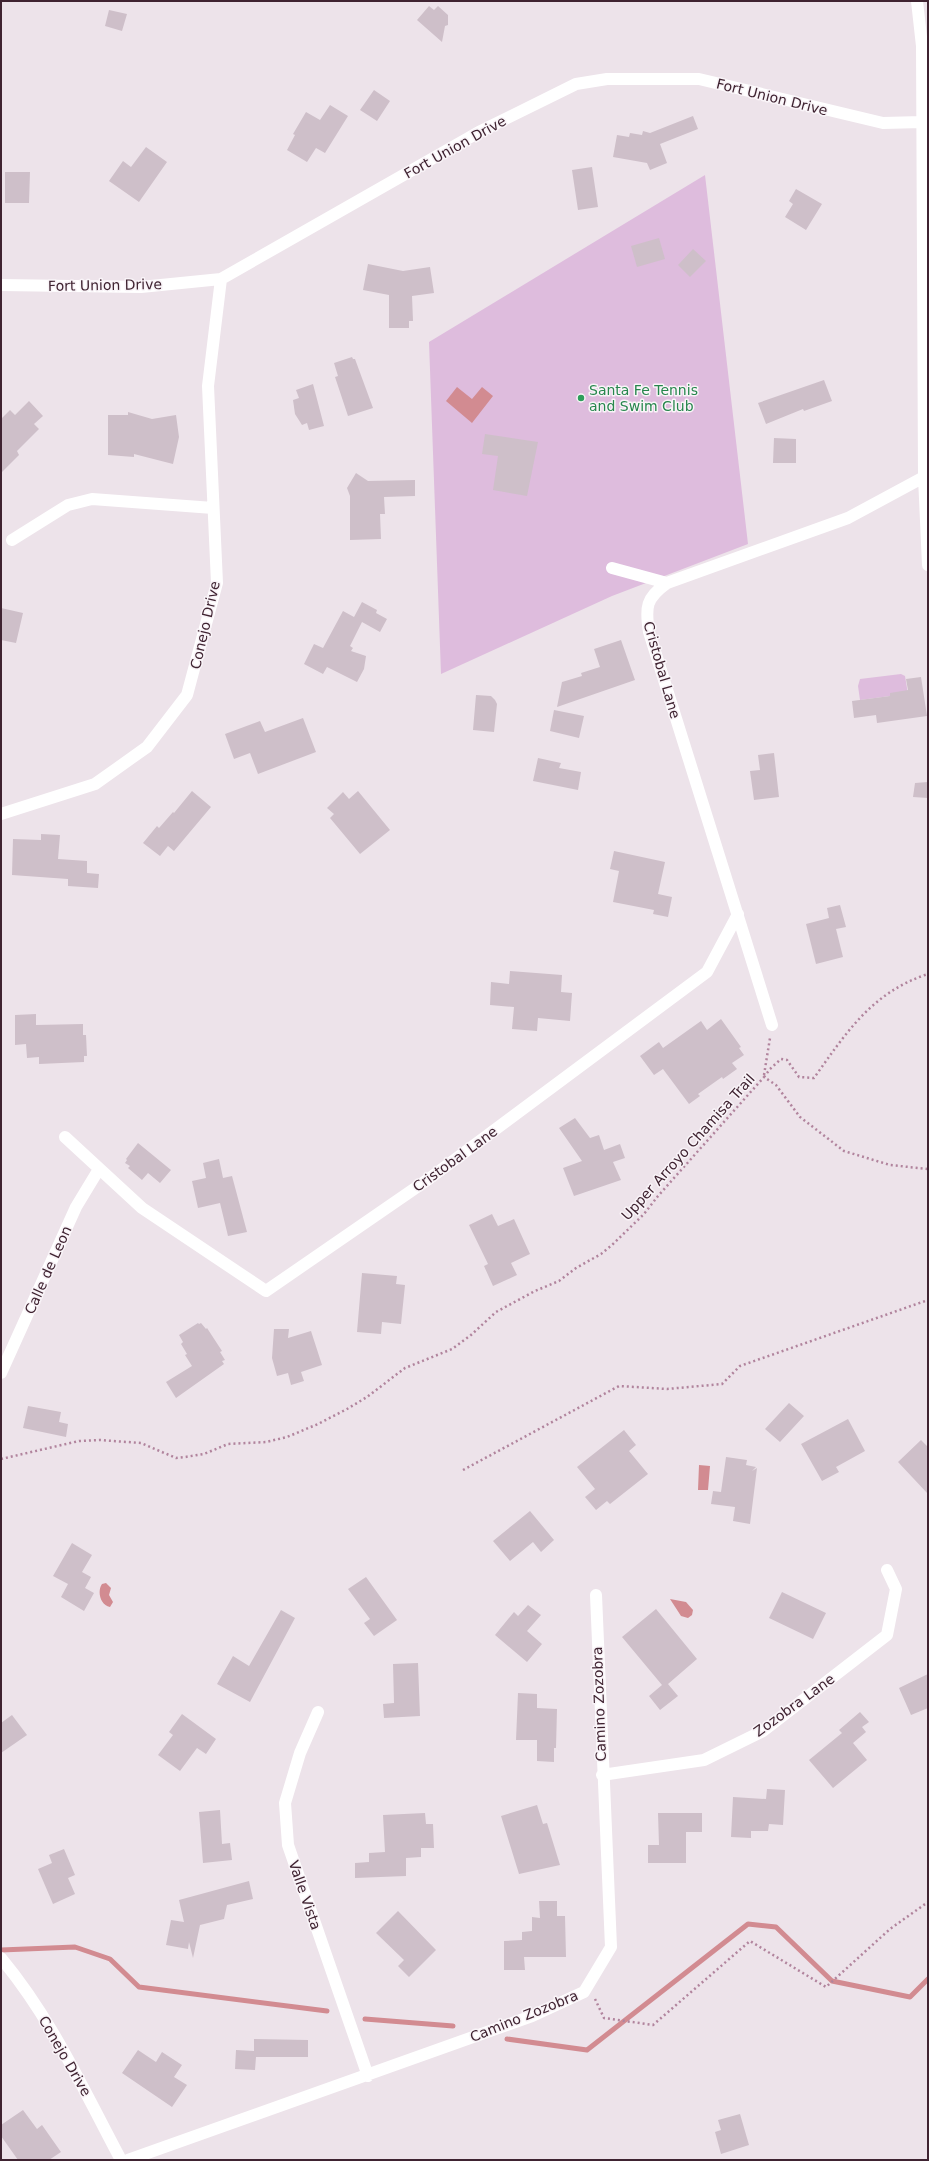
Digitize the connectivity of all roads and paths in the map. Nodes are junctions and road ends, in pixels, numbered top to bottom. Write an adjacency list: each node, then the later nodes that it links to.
1 (917, 1): 2 (street)
2 (922, 122): 3 (street, Fort Union Drive); 5 (street)
3 (222, 278): 4 (street, Fort Union Drive); 6 (street, Conejo Drive)
4 (1, 285)
5 (924, 477): 8 (street); 10 (street, Cristobal Lane)
6 (213, 508): 7 (street); 11 (street, Conejo Drive)
7 (12, 540)
8 (928, 565)
9 (612, 568): 10 (street)
10 (667, 583): 12 (street, Cristobal Lane)
11 (1, 814)
12 (738, 914): 14 (street, Cristobal Lane); 17 (street, Cristobal Lane)
13 (928, 974): 15 (path, Upper Arroyo Chamisa Trail)
14 (772, 1025): 15 (path)
15 (764, 1078): 18 (path, Upper Arroyo Chamisa Trail); 21 (path, Upper Arroyo Chamisa Trail)
16 (65, 1137): 17 (street)
17 (99, 1169): 20 (street, Calle de Leon)
18 (928, 1169)
19 (928, 1300): 22 (path)
20 (1, 1373)
21 (1, 1459)
22 (463, 1470)
23 (887, 1570): 26 (street, Zozobra Lane)
24 (596, 1595): 26 (street, Camino Zozobra)
25 (318, 1712): 30 (street, Valle Vista)
26 (602, 1775): 29 (street, Camino Zozobra)
27 (928, 1902): 29 (path)
28 (1, 1958): 31 (street, Conejo Drive)
29 (588, 1984): 30 (street, Camino Zozobra)
30 (368, 2076): 32 (street, Camino Zozobra)
31 (121, 2160)
32 (128, 2160)

